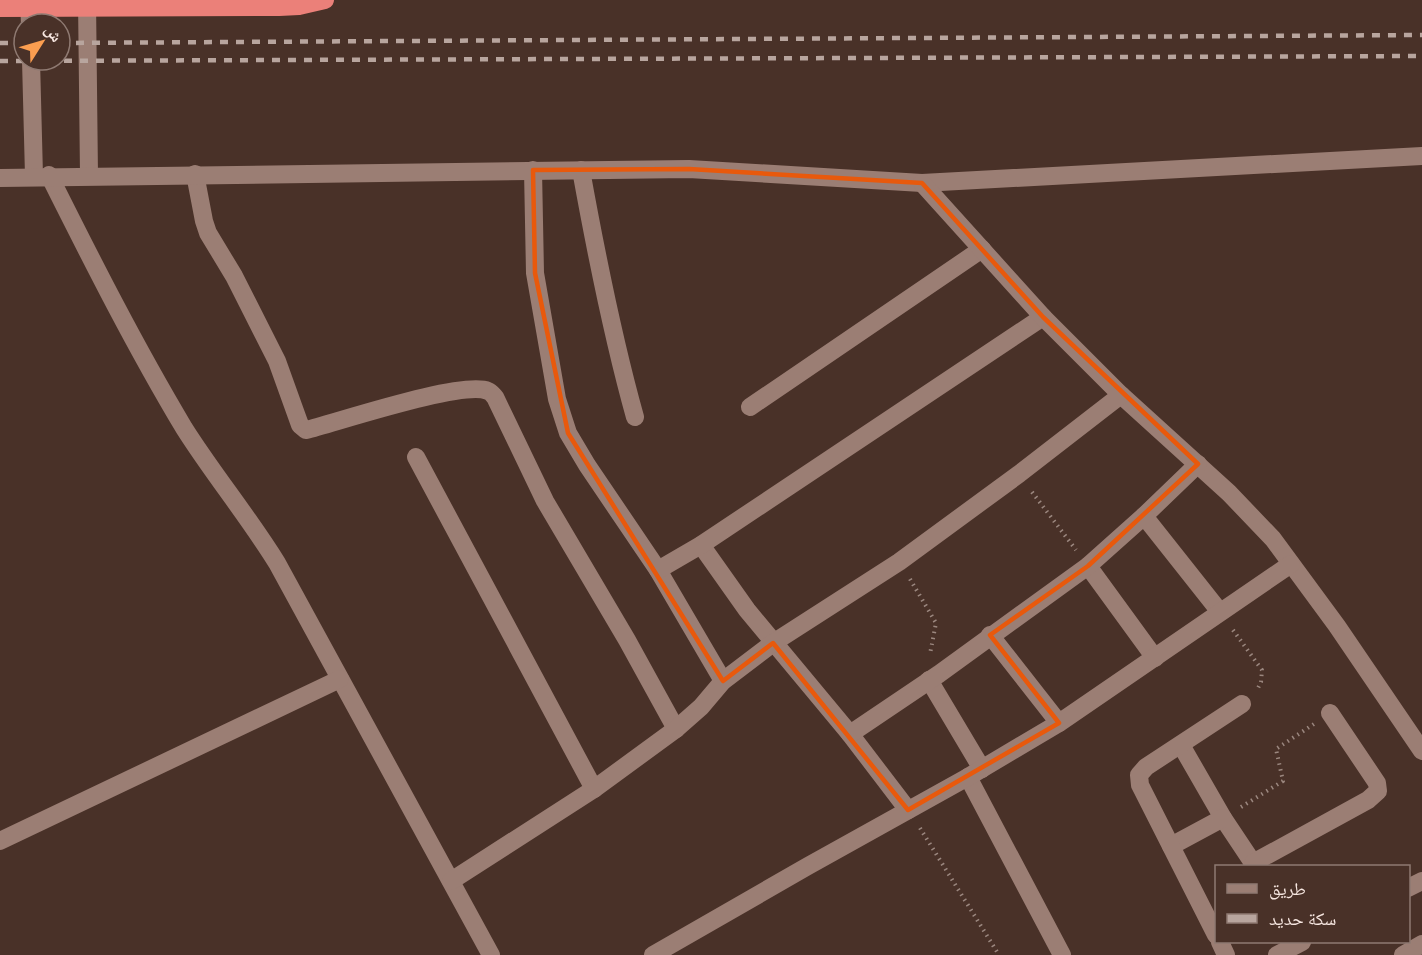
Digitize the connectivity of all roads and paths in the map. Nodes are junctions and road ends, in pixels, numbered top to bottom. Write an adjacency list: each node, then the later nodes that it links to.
1 (325, 0): 2 (highway)
2 (87, 4): 4 (highway); 10 (street)
3 (0, 8): 4 (highway)
4 (30, 11)
5 (32, 72): 11 (street)
6 (1422, 156): 13 (street)
7 (532, 170): 8 (street); 9 (street); 27 (street)
8 (581, 170): 13 (street); 18 (street)
9 (195, 174): 10 (street); 38 (street)
10 (90, 175): 11 (street)
11 (41, 176): 12 (street); 33 (street)
12 (0, 178)
13 (922, 183): 14 (street)
14 (982, 249): 15 (street); 17 (street)
15 (1043, 316): 16 (street); 23 (street)
16 (1121, 395): 20 (street); 21 (street)
17 (750, 407)
18 (635, 417)
19 (416, 458): 43 (street)
20 (1198, 464): 22 (street); 25 (street)
21 (1019, 474): 24 (street); 26 (path)
22 (1144, 516): 26 (street); 28 (street)
23 (701, 545): 27 (street); 30 (street)
24 (899, 562): 30 (street); 32 (path)
25 (1291, 564): 28 (street); 41 (street)
26 (1088, 566): 29 (street); 31 (street)
27 (658, 570): 34 (street)
28 (1220, 612): 31 (street); 35 (path)
29 (990, 635): 32 (street); 37 (street)
30 (773, 643): 34 (street); 39 (street)
31 (1155, 658): 37 (street)
32 (934, 677): 39 (street); 42 (street)
33 (340, 679): 46 (street); 49 (street)
34 (723, 681): 38 (street)
35 (1242, 704): 40 (street)
36 (1330, 713): 45 (path); 48 (street)
37 (1059, 723): 42 (street)
38 (676, 729): 43 (street)
39 (850, 734): 44 (street)
40 (1181, 746): 45 (street); 47 (street)
41 (1422, 751)
42 (975, 773): 44 (street); 56 (street)
43 (594, 789): 49 (street)
44 (908, 810): 54 (street); 55 (path)
45 (1223, 818): 47 (street); 48 (street)
46 (0, 841)
47 (1172, 846): 50 (street)
48 (1254, 865)
49 (451, 881): 53 (street)
50 (1215, 934)
51 (1297, 943): 57 (street)
52 (1422, 944): 58 (street)
53 (491, 955)
54 (653, 955)
55 (999, 955)
56 (1062, 955)
57 (1277, 955)
58 (1402, 955)

